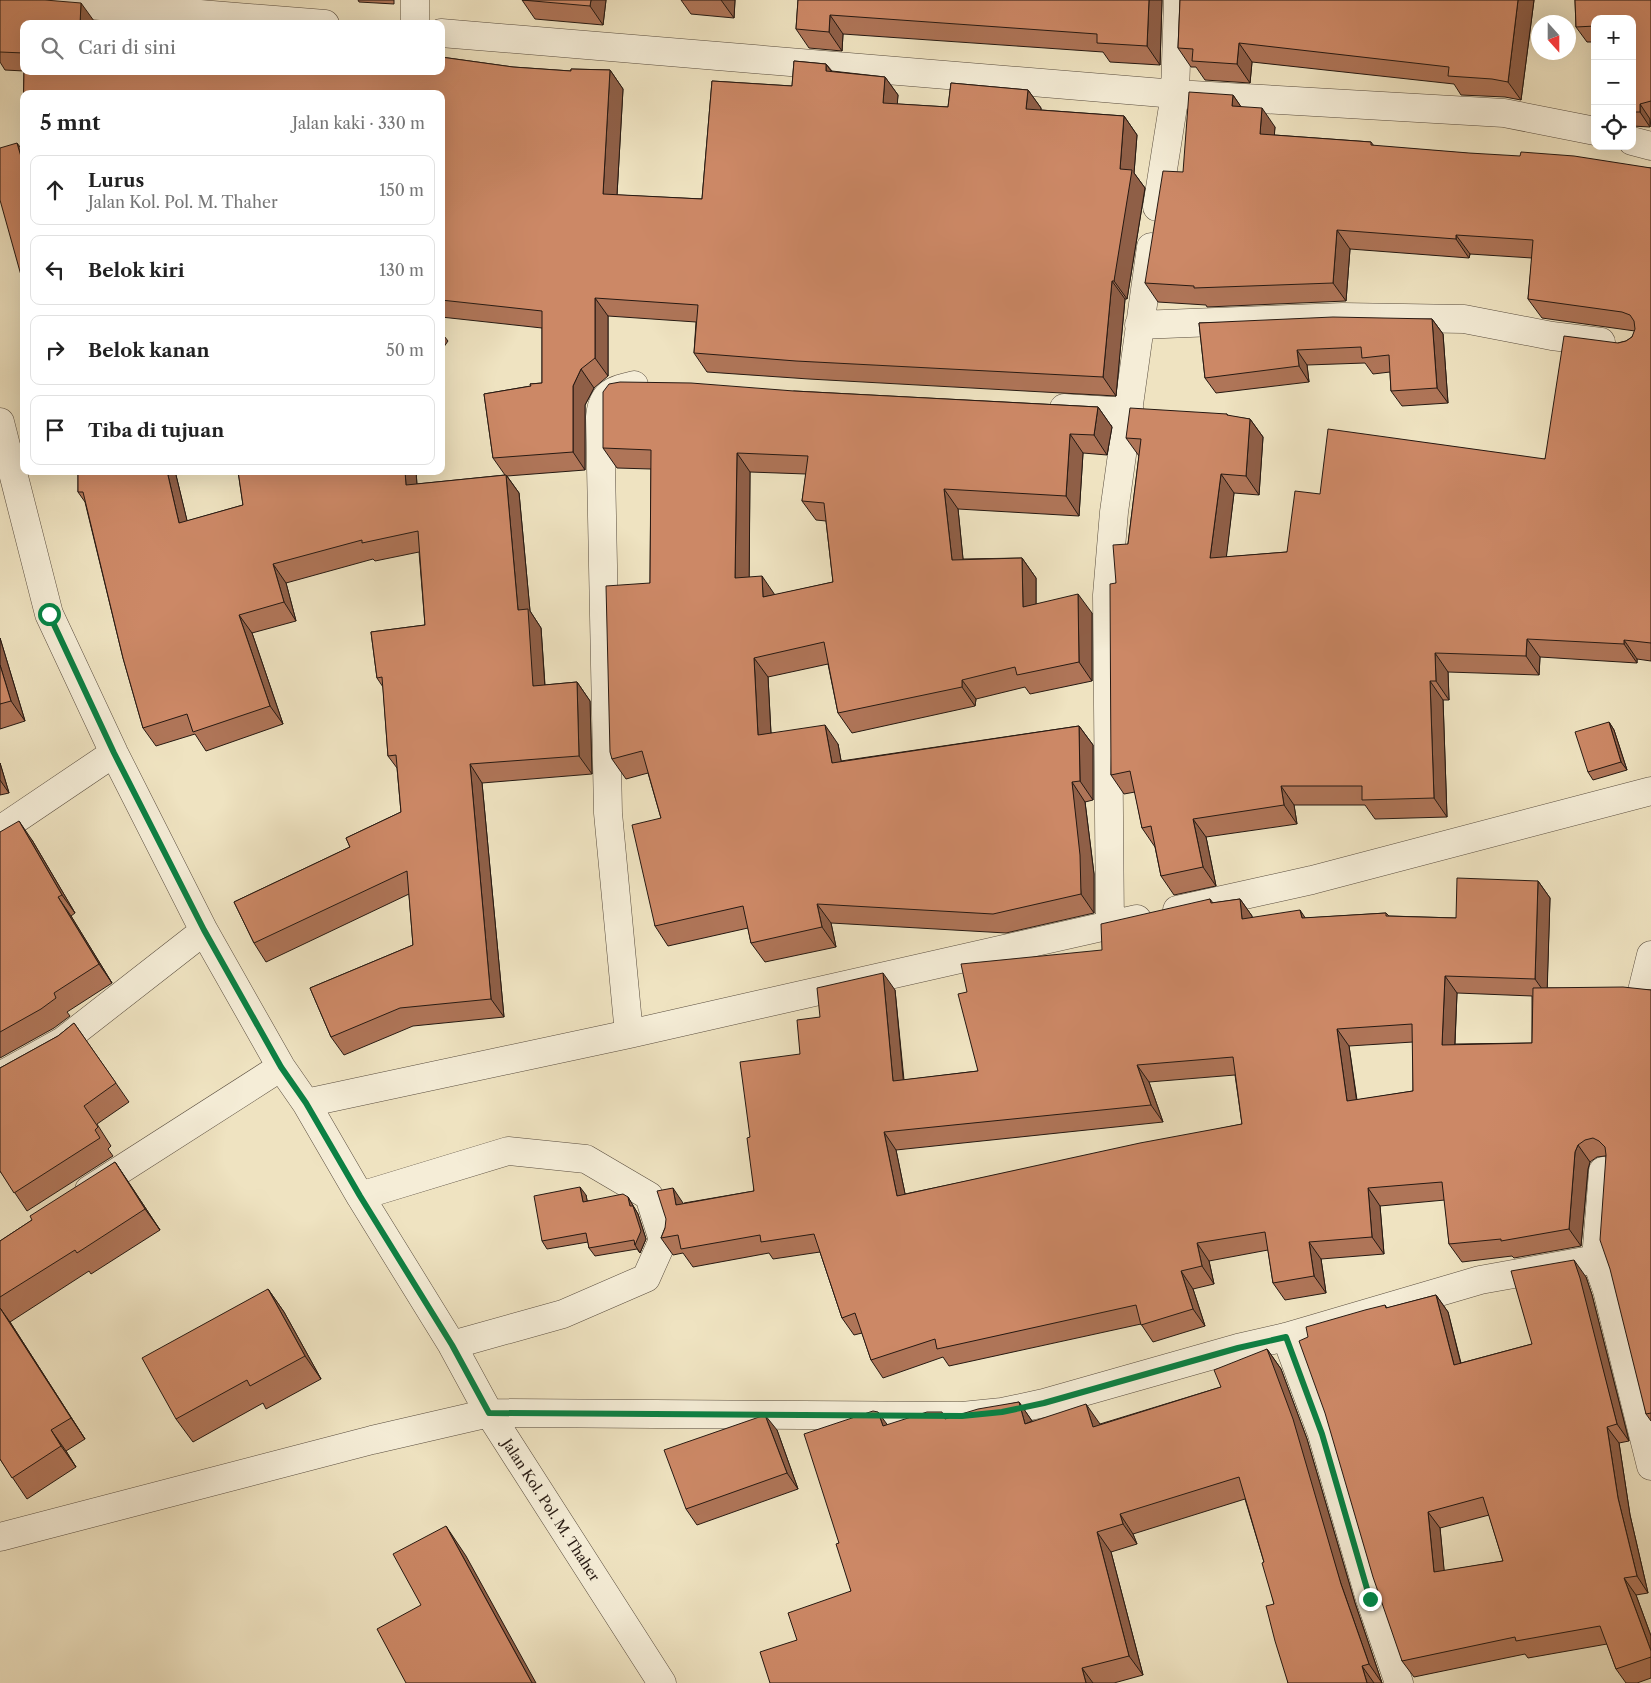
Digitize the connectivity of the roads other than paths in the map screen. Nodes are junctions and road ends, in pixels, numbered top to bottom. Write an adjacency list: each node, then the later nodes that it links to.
1 (26, 0): 4 (street)
2 (415, 0): 5 (street)
3 (1178, 0): 7 (street)
4 (275, 20)
5 (415, 20)
6 (445, 33): 7 (street)
7 (1175, 94): 8 (street); 11 (street)
8 (1591, 130)
9 (1636, 142): 10 (street)
10 (1651, 146)
11 (1140, 325): 12 (street); 15 (street)
12 (1624, 345)
13 (657, 384): 24 (street)
14 (1042, 407): 15 (street)
15 (1130, 412): 20 (street)
16 (0, 422): 17 (street, Jalan Kol. Pol. M. Thaher)
17 (114, 753): 19 (street); 21 (street, Jalan Kol. Pol. M. Thaher)
18 (1651, 791): 20 (street)
19 (0, 830)
20 (1110, 925): 24 (street)
21 (204, 930): 25 (street, Jalan Kol. Pol. M. Thaher); 26 (street)
22 (1651, 955): 23 (street)
23 (1642, 991)
24 (629, 1034): 27 (street)
25 (281, 1067): 27 (street, Jalan Kol. Pol. M. Thaher); 30 (street)
26 (0, 1076)
27 (306, 1103): 29 (street, Jalan Kol. Pol. M. Thaher)
28 (1603, 1171): 31 (street)
29 (360, 1196): 33 (street, Jalan Kol. Pol. M. Thaher); 33 (street)
30 (72, 1201)
31 (1596, 1259): 32 (street); 35 (street)
32 (1286, 1337): 34 (street); 38 (street)
33 (452, 1345): 34 (street, Jalan Kol. Pol. M. Thaher)
34 (489, 1413): 36 (street); 37 (street, Jalan Kol. Pol. M. Thaher)
35 (1650, 1457)
36 (0, 1537)
37 (662, 1683)
38 (1399, 1683)

